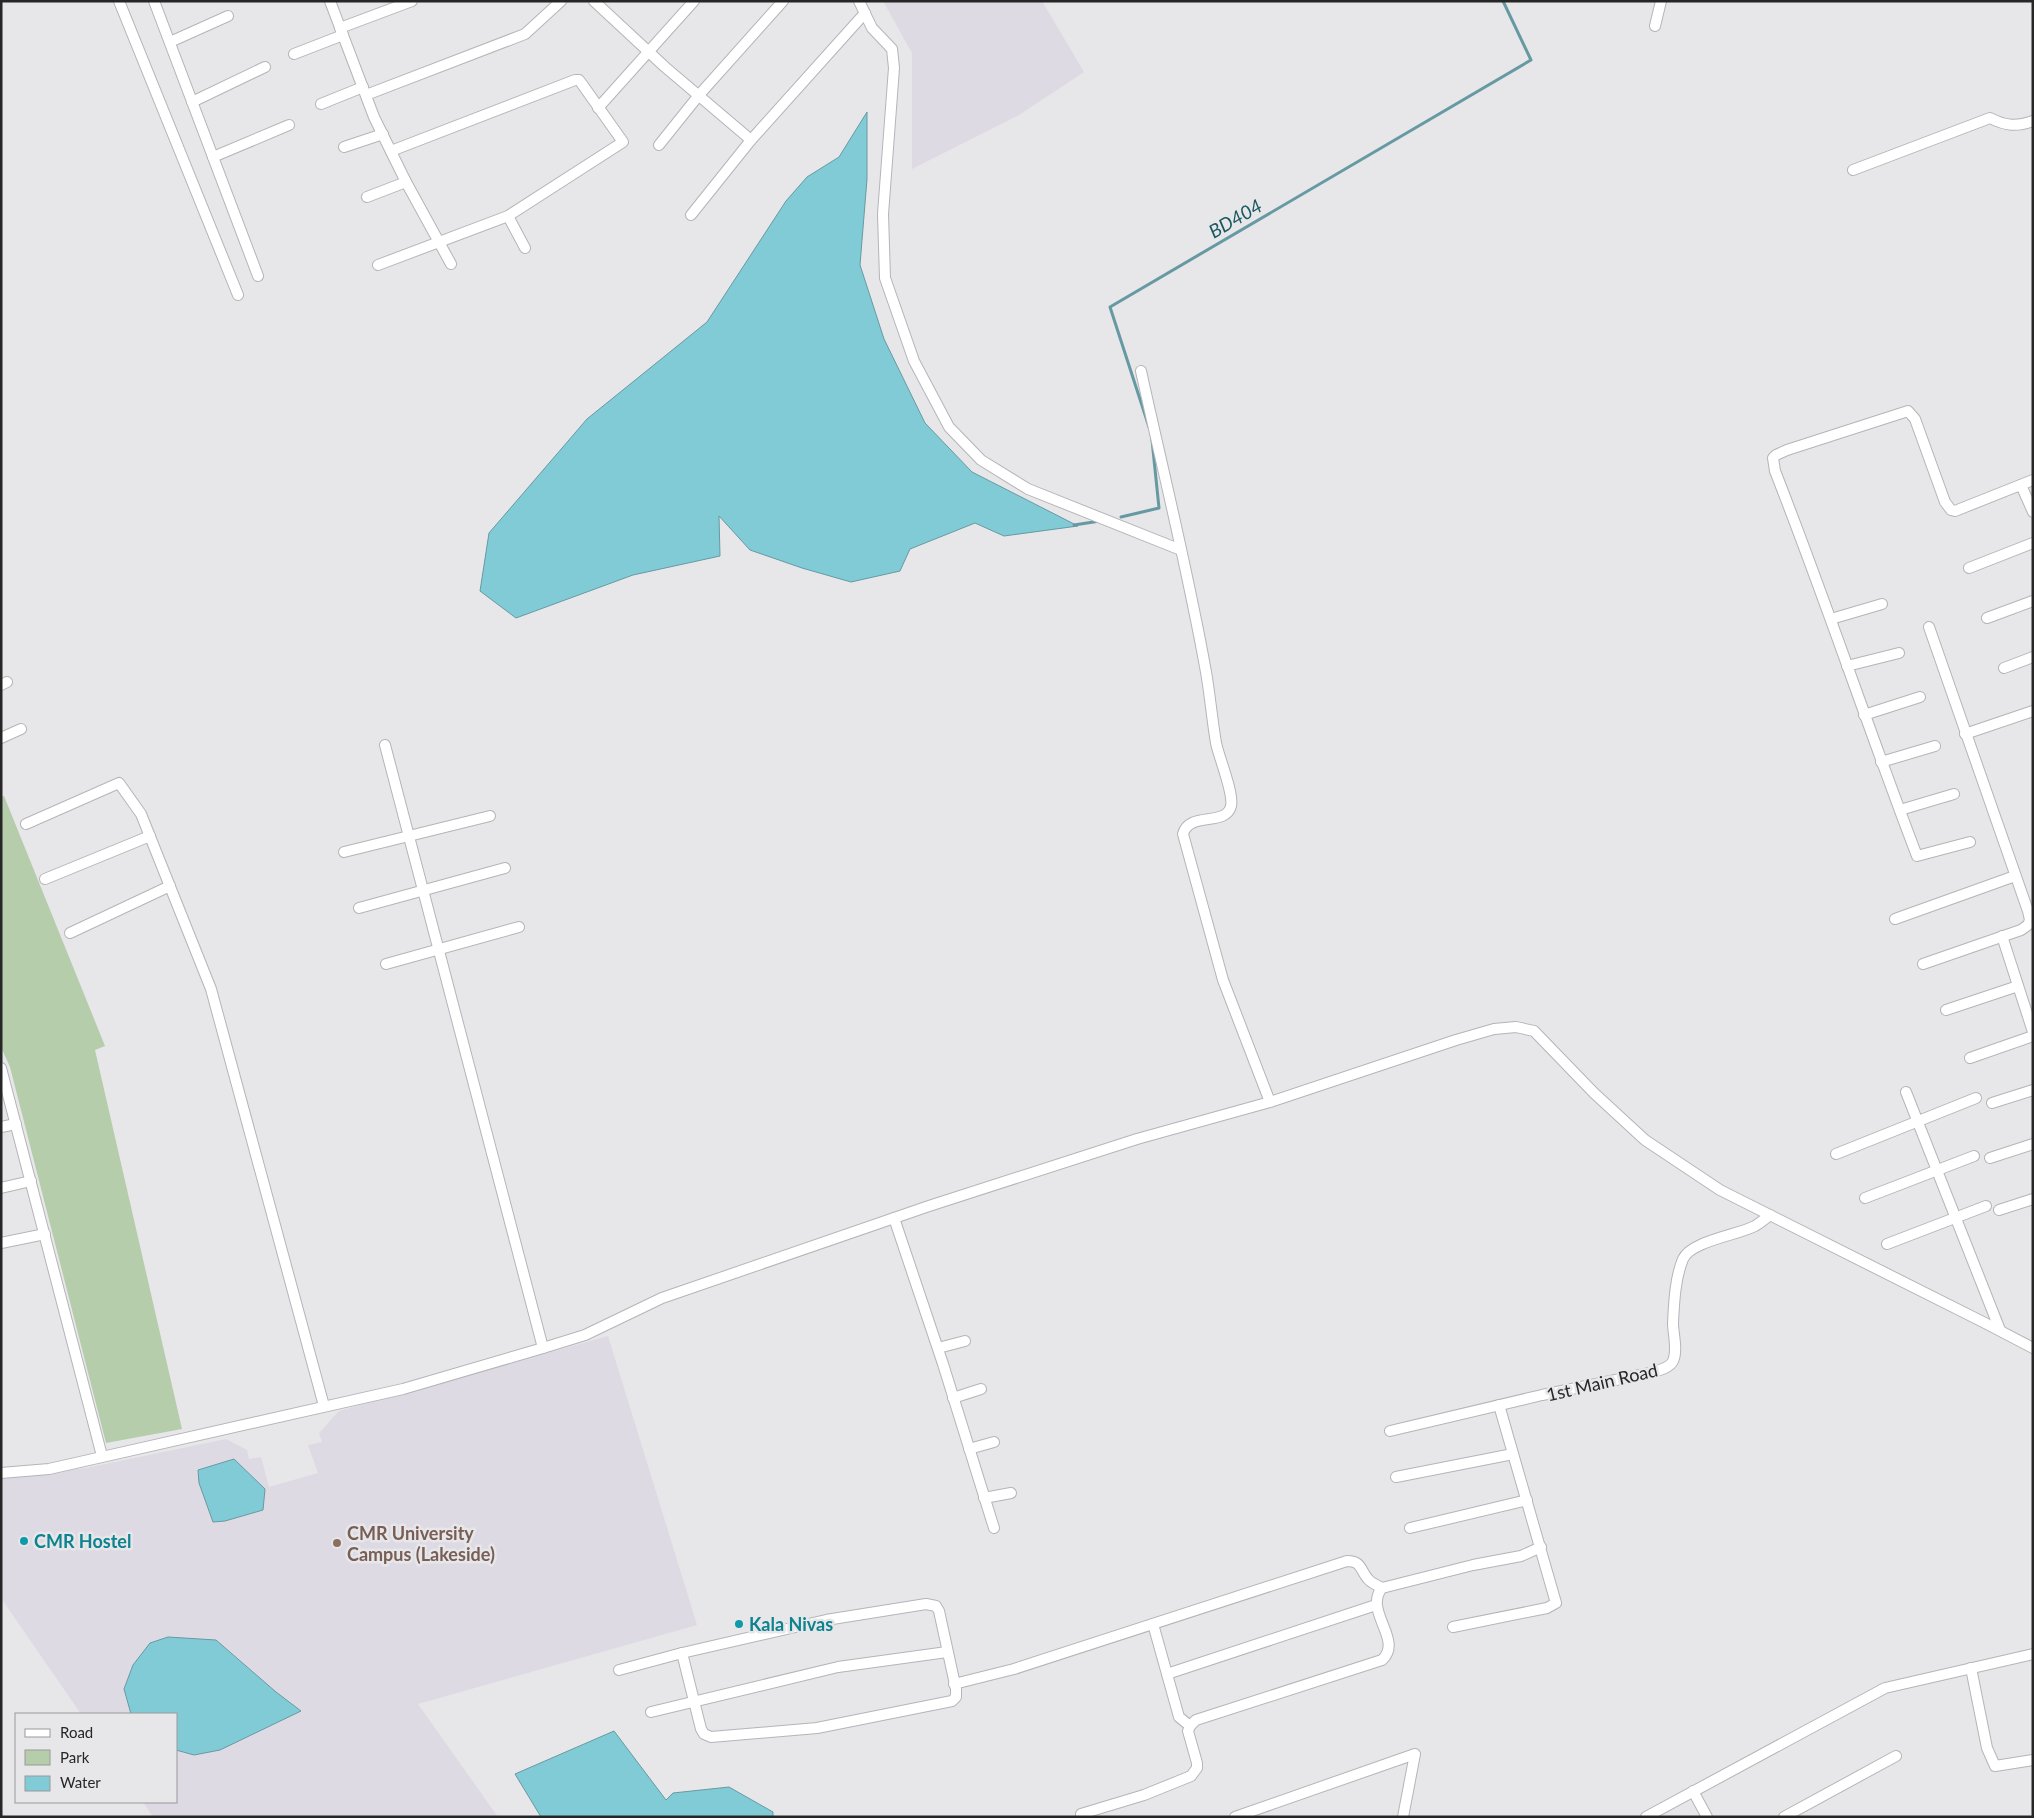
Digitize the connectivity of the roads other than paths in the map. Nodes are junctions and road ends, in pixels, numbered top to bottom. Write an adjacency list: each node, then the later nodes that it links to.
1 (119, 1): 42 (street)
2 (154, 1): 15 (street)
3 (330, 1): 14 (street)
4 (412, 1): 14 (street)
5 (561, 1): 19 (street)
6 (694, 1): 16 (street)
7 (783, 1): 20 (street)
8 (859, 1): 11 (street)
9 (1660, 1): 13 (street)
10 (596, 2): 16 (street)
11 (865, 13): 27 (street); 48 (street)
12 (228, 16): 15 (street)
13 (1655, 26)
14 (342, 32): 17 (street); 19 (street)
15 (170, 42): 21 (street)
16 (649, 52): 20 (street); 23 (street)
17 (294, 54)
18 (265, 67): 21 (street)
19 (364, 91): 22 (street); 26 (street)
20 (699, 95): 27 (street); 28 (street)
21 (192, 102): 31 (street)
22 (321, 104)
23 (598, 108): 30 (street); 36 (street)
24 (2033, 121): 32 (street)
25 (289, 125): 31 (street)
26 (383, 134): 29 (street); 30 (street)
27 (752, 140): 35 (street)
28 (659, 145)
29 (344, 147)
30 (392, 152): 33 (street)
31 (213, 158): 41 (street)
32 (1854, 170)
33 (406, 182): 34 (street); 37 (street)
34 (367, 197)
35 (691, 215)
36 (508, 216): 37 (street); 38 (street)
37 (440, 241): 39 (street); 40 (street)
38 (525, 248)
39 (451, 264)
40 (378, 265)
41 (258, 276)
42 (238, 295)
43 (1141, 370): 48 (street)
44 (2033, 480): 45 (street)
45 (2021, 485): 46 (street); 53 (street)
46 (2033, 512)
47 (2033, 543): 49 (street)
48 (1181, 550): 98 (street)
49 (1968, 568)
50 (2033, 601): 52 (street)
51 (1882, 604): 53 (street)
52 (1987, 618)
53 (1831, 619): 57 (street)
54 (1929, 628): 63 (street)
55 (1899, 653): 57 (street)
56 (2033, 657): 58 (street)
57 (1846, 666): 61 (street)
58 (2004, 668)
59 (1920, 697): 61 (street)
60 (2033, 711): 63 (street)
61 (1864, 715): 67 (street)
62 (21, 729): 64 (street)
63 (1965, 734): 77 (street)
64 (1, 738)
65 (385, 745): 73 (street)
66 (1935, 746): 67 (street)
67 (1881, 762): 69 (street)
68 (1954, 794): 69 (street)
69 (1900, 810): 74 (street)
70 (490, 816): 73 (street)
71 (26, 824): 72 (street)
72 (150, 836): 78 (street); 79 (street)
73 (409, 836): 75 (street); 80 (street)
74 (1970, 842)
75 (344, 852)
76 (505, 868): 80 (street)
77 (2015, 876): 82 (street); 85 (street)
78 (45, 879)
79 (170, 886): 84 (street); 128 (street)
80 (423, 890): 81 (street); 86 (street)
81 (359, 908)
82 (1895, 919)
83 (519, 927): 86 (street)
84 (70, 933)
85 (2002, 936): 88 (street); 89 (street)
86 (438, 949): 87 (street); 122 (street)
87 (386, 964)
88 (1923, 964)
89 (2018, 986): 90 (street); 91 (street)
90 (1946, 1010)
91 (2033, 1032)
92 (2033, 1036): 93 (street)
93 (1970, 1058)
94 (1, 1068): 101 (street)
95 (2033, 1090): 99 (street)
96 (1906, 1092): 100 (street)
97 (1976, 1098): 100 (street)
98 (1270, 1102): 114 (street); 115 (street)
99 (1992, 1103)
100 (1917, 1121): 104 (street); 107 (street)
101 (16, 1124): 102 (street); 108 (street)
102 (1, 1127)
103 (2033, 1144): 106 (street)
104 (1836, 1154)
105 (1974, 1156): 107 (street)
106 (1990, 1158)
107 (1937, 1171): 110 (street); 116 (street)
108 (31, 1181): 109 (street); 117 (street)
109 (1, 1188)
110 (1865, 1198)
111 (2033, 1198): 113 (street)
112 (1986, 1206): 116 (street)
113 (1999, 1210)
114 (1770, 1215): 120 (street); 127 (street, 1st Main Road)
115 (894, 1218): 122 (street); 123 (street)
116 (1955, 1218): 119 (street); 120 (street)
117 (44, 1234): 118 (street); 133 (street)
118 (1, 1243)
119 (1887, 1244)
120 (2000, 1330): 124 (street)
121 (965, 1341): 123 (street)
122 (543, 1348): 128 (street)
123 (938, 1348): 126 (street)
124 (2033, 1348)
125 (981, 1389): 126 (street)
126 (953, 1398): 131 (street)
127 (1499, 1405): 129 (street, 1st Main Road); 132 (street)
128 (324, 1406): 133 (street)
129 (1390, 1431)
130 (994, 1442): 131 (street)
131 (969, 1448): 137 (street)
132 (1513, 1454): 135 (street); 138 (street)
133 (102, 1456): 134 (street)
134 (1, 1473)
135 (1396, 1477)
136 (1011, 1493): 137 (street)
137 (984, 1498): 139 (street)
138 (1527, 1500): 140 (street); 141 (street)
139 (994, 1528)
140 (1410, 1528)
141 (1541, 1548): 142 (street); 145 (street)
142 (1382, 1588): 143 (street); 144 (street)
143 (1376, 1605): 151 (street); 155 (street)
144 (1153, 1624): 151 (street); 152 (street)
145 (1453, 1627)
146 (947, 1652): 147 (street); 152 (street); 153 (street)
147 (682, 1653): 150 (street); 153 (street)
148 (2033, 1654): 149 (street)
149 (1971, 1668): 157 (street); 158 (street)
150 (619, 1670)
151 (1167, 1674): 155 (street)
152 (954, 1684): 153 (street)
153 (694, 1701): 154 (street)
154 (651, 1712)
155 (1190, 1726): 159 (street)
156 (1896, 1756): 164 (street)
157 (2033, 1760)
158 (1693, 1791): 162 (street); 163 (street)
159 (1081, 1814)
160 (1402, 1816): 161 (street)
161 (1235, 1817)
162 (1646, 1817)
163 (1707, 1817)
164 (1784, 1817)

